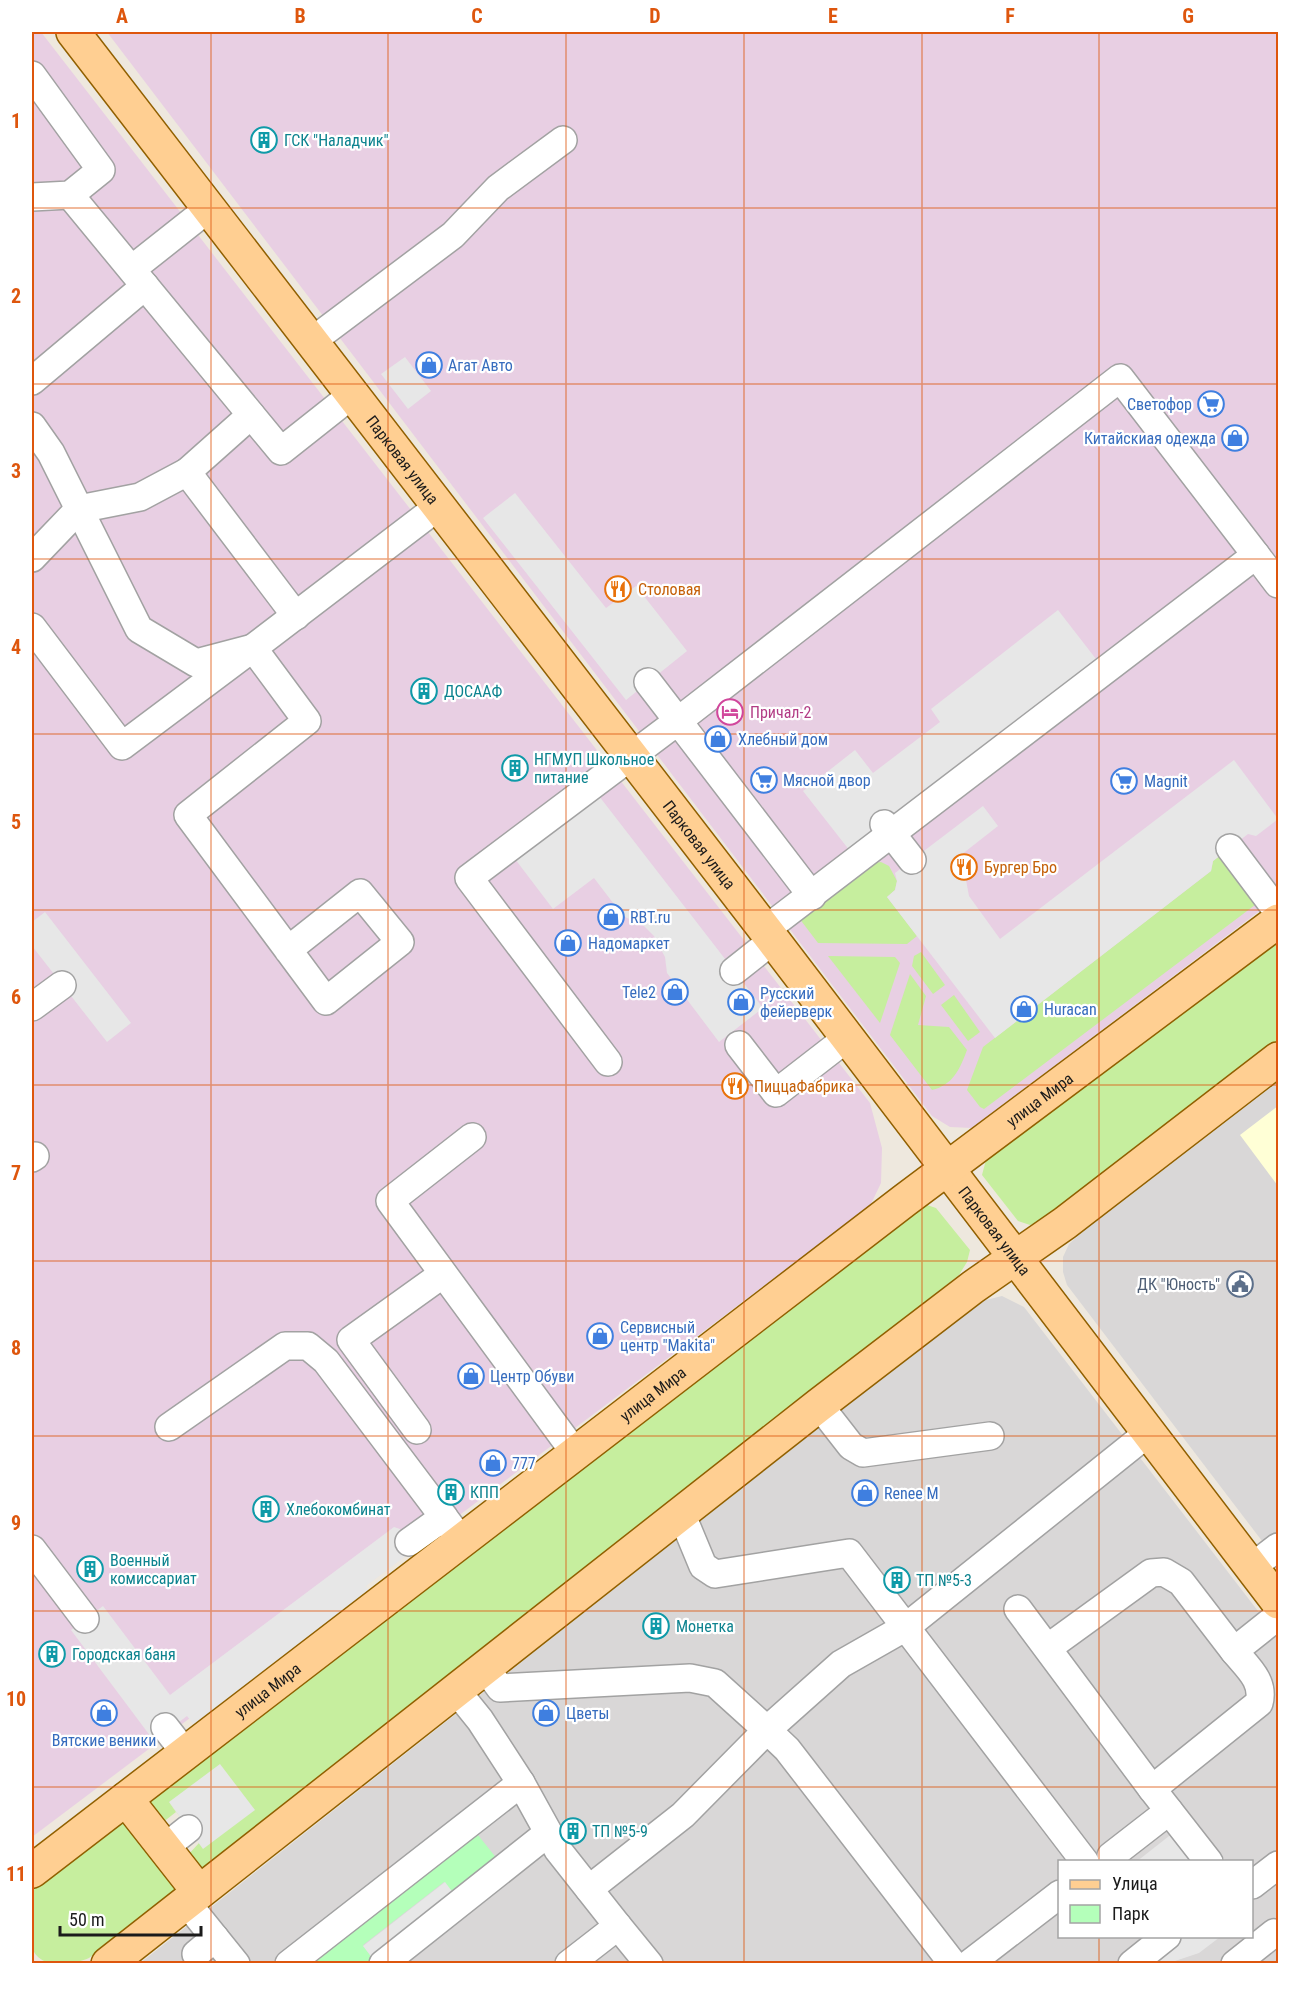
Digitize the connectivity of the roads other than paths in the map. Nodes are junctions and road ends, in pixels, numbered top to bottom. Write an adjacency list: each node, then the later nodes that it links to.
1 (72, 32): 6 (main road, Парковая улица)
2 (32, 75): 4 (lane)
3 (563, 140): 8 (lane)
4 (70, 195): 5 (lane); 7 (lane)
5 (32, 197)
6 (209, 208): 7 (lane); 8 (main road, Парковая улица)
7 (138, 278): 9 (lane); 11 (lane)
8 (312, 341): 10 (main road, Парковая улица)
9 (32, 381)
10 (353, 394): 11 (lane); 15 (main road, Парковая улица)
11 (251, 414): 14 (lane)
12 (32, 426): 13 (lane)
13 (41, 459): 16 (lane)
14 (187, 472): 16 (lane); 20 (lane)
15 (438, 506): 20 (lane); 25 (main road, Парковая улица)
16 (79, 509): 18 (lane); 22 (lane)
17 (1256, 555): 19 (lane); 24 (lane); 26 (lane)
18 (32, 558)
19 (1278, 584)
20 (296, 616): 22 (lane)
21 (32, 627): 22 (lane)
22 (253, 648): 33 (lane)
23 (648, 682): 24 (lane)
24 (678, 721): 25 (lane); 29 (lane)
25 (631, 756): 32 (main road, Парковая улица); 40 (lane)
26 (888, 829): 28 (lane); 29 (lane)
27 (1230, 848): 30 (lane)
28 (912, 860)
29 (812, 896): 32 (lane)
30 (1278, 912)
31 (1278, 921): 42 (main road, улица Мира)
32 (769, 935): 34 (lane); 37 (main road, Парковая улица)
33 (288, 950)
34 (734, 971)
35 (62, 985): 36 (lane)
36 (32, 1007)
37 (847, 1038): 38 (lane); 42 (main road, Парковая улица)
38 (739, 1045)
39 (1278, 1059): 43 (main road)
40 (608, 1062)
41 (472, 1137): 44 (lane)
42 (947, 1169): 43 (main road, Парковая улица); 50 (main road, улица Мира)
43 (1015, 1258): 45 (main road); 48 (main road, Парковая улица)
44 (443, 1274): 47 (lane); 50 (lane)
45 (819, 1406): 49 (lane); 51 (main road)
46 (169, 1427): 52 (lane)
47 (417, 1430)
48 (1148, 1432): 56 (main road, Парковая улица); 61 (lane)
49 (990, 1436)
50 (575, 1453): 52 (main road, улица Мира)
51 (681, 1513): 61 (lane); 64 (main road)
52 (453, 1528): 53 (lane); 68 (main road, улица Мира)
53 (410, 1542)
54 (1278, 1547): 56 (lane)
55 (32, 1548): 60 (lane)
56 (1252, 1567): 57 (main road, Парковая улица)
57 (1278, 1602)
58 (1018, 1609): 62 (lane)
59 (1278, 1616): 63 (lane)
60 (85, 1619)
61 (906, 1627): 67 (lane); 74 (lane)
62 (1049, 1647): 63 (lane); 70 (lane)
63 (1234, 1651): 70 (lane)
64 (484, 1666): 65 (main road); 67 (lane)
65 (455, 1689): 69 (lane); 81 (main road)
66 (165, 1727): 68 (lane)
67 (767, 1730): 79 (lane); 91 (lane)
68 (186, 1754): 71 (main road, улица Мира)
69 (521, 1783): 73 (lane); 87 (lane)
70 (1152, 1789): 72 (lane)
71 (126, 1799): 77 (main road, улица Мира); 81 (main road)
72 (1169, 1811): 74 (lane); 75 (lane)
73 (549, 1833): 79 (lane); 88 (lane)
74 (1103, 1860)
75 (1207, 1860)
76 (1278, 1865): 78 (lane)
77 (32, 1871)
78 (1253, 1884)
79 (589, 1889): 82 (lane)
80 (1058, 1895): 92 (lane)
81 (193, 1897): 85 (main road); 86 (lane)
82 (618, 1926): 89 (lane); 90 (lane)
83 (1278, 1935): 94 (lane)
84 (1164, 1938): 93 (lane)
85 (108, 1964)
86 (236, 1964)
87 (289, 1964)
88 (383, 1964)
89 (569, 1964)
90 (648, 1964)
91 (953, 1964)
92 (969, 1964)
93 (1132, 1964)
94 (1235, 1964)

